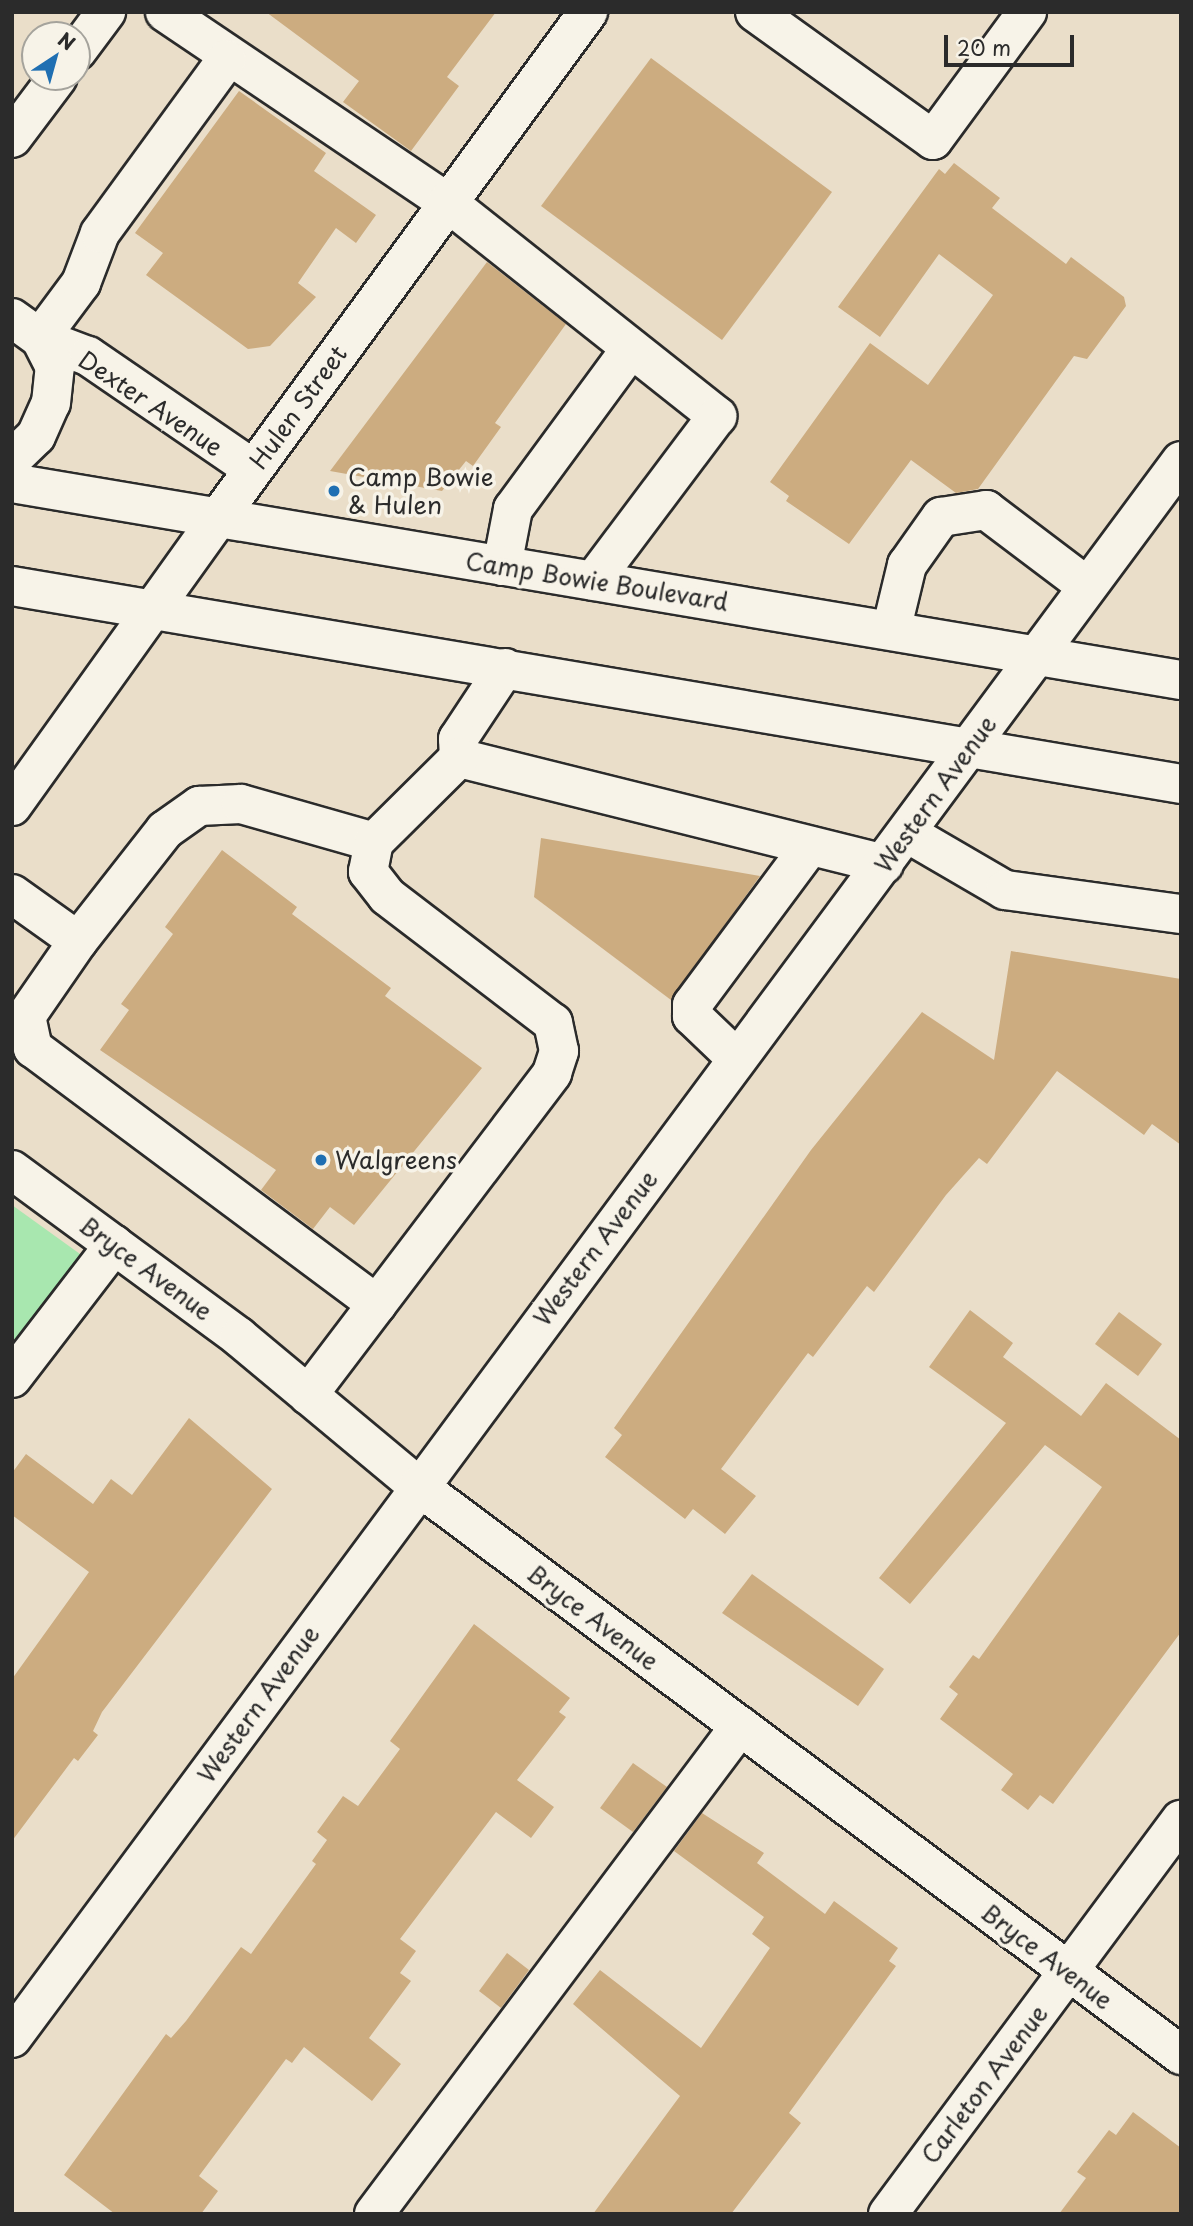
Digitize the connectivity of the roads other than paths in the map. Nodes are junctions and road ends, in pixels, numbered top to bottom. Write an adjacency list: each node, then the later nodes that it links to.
1 (106, 12): 6 (street)
2 (165, 12): 7 (street)
3 (588, 12): 10 (street, Hulen Street)
4 (755, 12): 5 (street)
5 (1027, 12)
6 (91, 32)
7 (227, 59): 10 (street); 11 (street)
8 (47, 91): 9 (street)
9 (12, 138)
10 (447, 202): 12 (street); 15 (street, Hulen Street)
11 (26, 328): 13 (street); 15 (street, Dexter Avenue)
12 (630, 350): 18 (street); 19 (street)
13 (12, 459)
14 (1181, 461): 20 (street, Western Avenue)
15 (253, 469): 17 (street, Hulen Street)
16 (12, 483): 17 (street, Camp Bowie Boulevard)
17 (218, 519): 18 (street, Camp Bowie Boulevard); 22 (street, Hulen Street)
18 (502, 566): 19 (street, Camp Bowie Boulevard)
19 (593, 581): 23 (street, Camp Bowie Boulevard)
20 (1084, 584): 23 (street); 24 (street, Western Avenue)
21 (12, 586): 22 (street)
22 (154, 612): 25 (street); 30 (street, Hulen Street)
23 (892, 627): 24 (street, Camp Bowie Boulevard)
24 (1034, 654): 26 (street, Camp Bowie Boulevard); 27 (street, Western Avenue)
25 (505, 668): 27 (street); 28 (street)
26 (1181, 680)
27 (972, 746): 29 (street); 31 (street, Western Avenue)
28 (459, 758): 32 (street); 33 (street)
29 (1181, 784)
30 (12, 806)
31 (907, 834): 34 (street, Western Avenue); 36 (street)
32 (374, 842): 37 (street); 41 (street)
33 (810, 846): 34 (street); 38 (street)
34 (884, 864): 38 (street, Western Avenue)
35 (12, 894): 37 (street)
36 (1181, 914)
37 (78, 941): 41 (street)
38 (736, 1058): 44 (street, Western Avenue)
39 (12, 1170): 40 (street, Bryce Avenue)
40 (114, 1245): 42 (street); 43 (street, Bryce Avenue)
41 (377, 1304): 43 (street)
42 (12, 1378)
43 (309, 1395): 44 (street, Bryce Avenue)
44 (418, 1486): 45 (street, Bryce Avenue); 48 (street, Western Avenue)
45 (740, 1726): 47 (street, Bryce Avenue); 50 (street)
46 (1181, 1820): 47 (street, Carleton Avenue)
47 (1068, 1972): 49 (street, Bryce Avenue); 51 (street, Carleton Avenue)
48 (12, 2038)
49 (1181, 2055)
50 (374, 2214)
51 (888, 2214)

